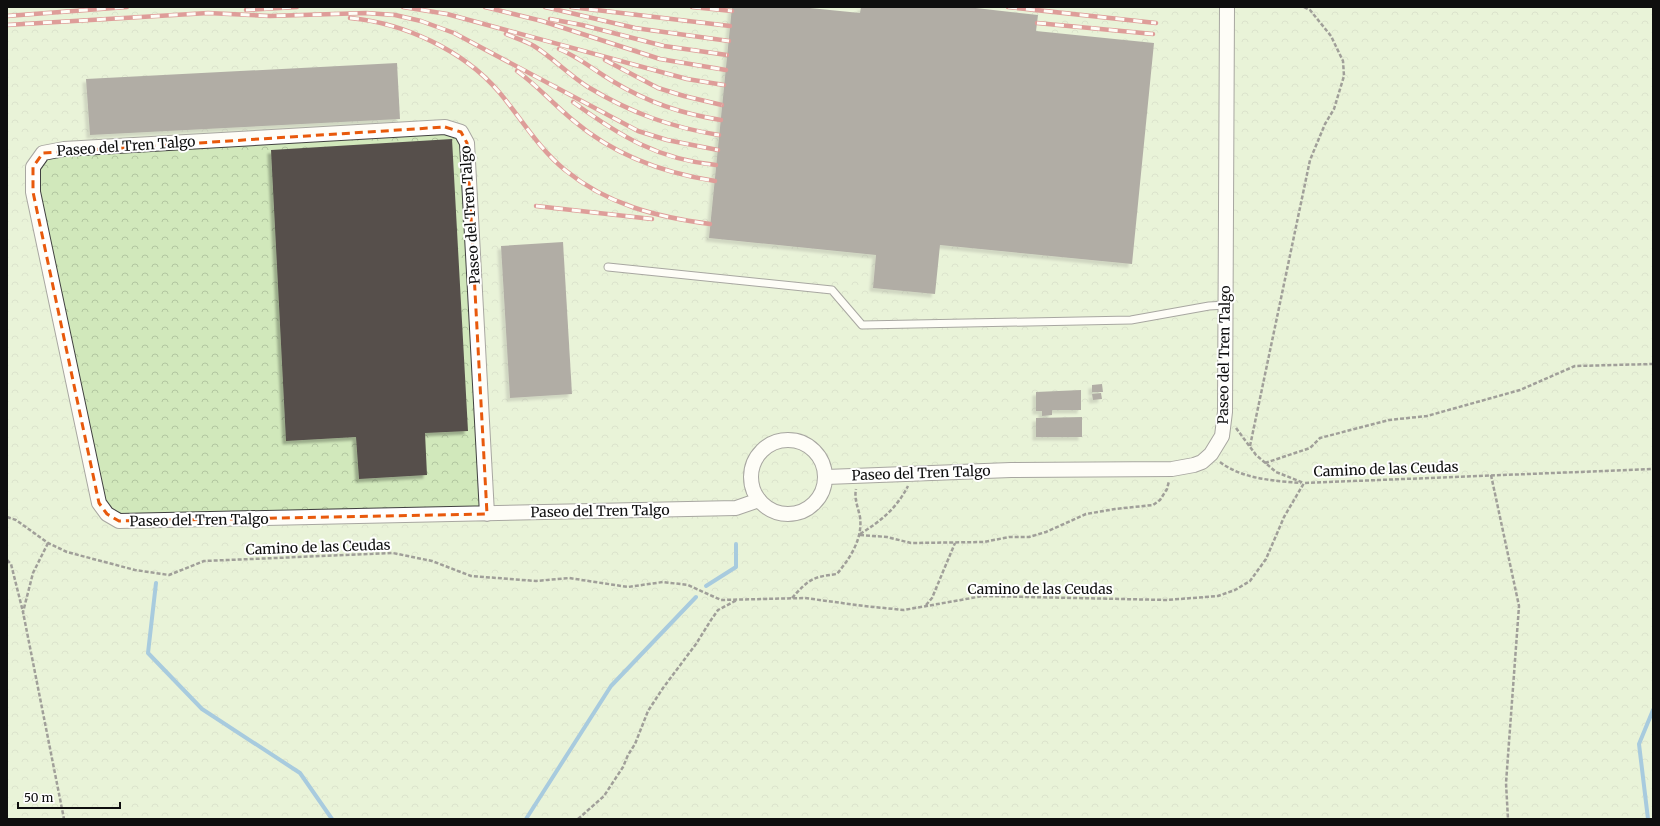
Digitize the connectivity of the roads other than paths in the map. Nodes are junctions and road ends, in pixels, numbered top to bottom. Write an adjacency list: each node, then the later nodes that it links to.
1 (1227, 7): 3 (street, Paseo del Tren Talgo)
2 (608, 267): 3 (lane)
3 (1226, 305): 4 (street, Paseo del Tren Talgo)
4 (826, 477): 5 (street); 5 (street)
5 (758, 500): 6 (street, Paseo del Tren Talgo)
6 (487, 514): 6 (street, Paseo del Tren Talgo)

